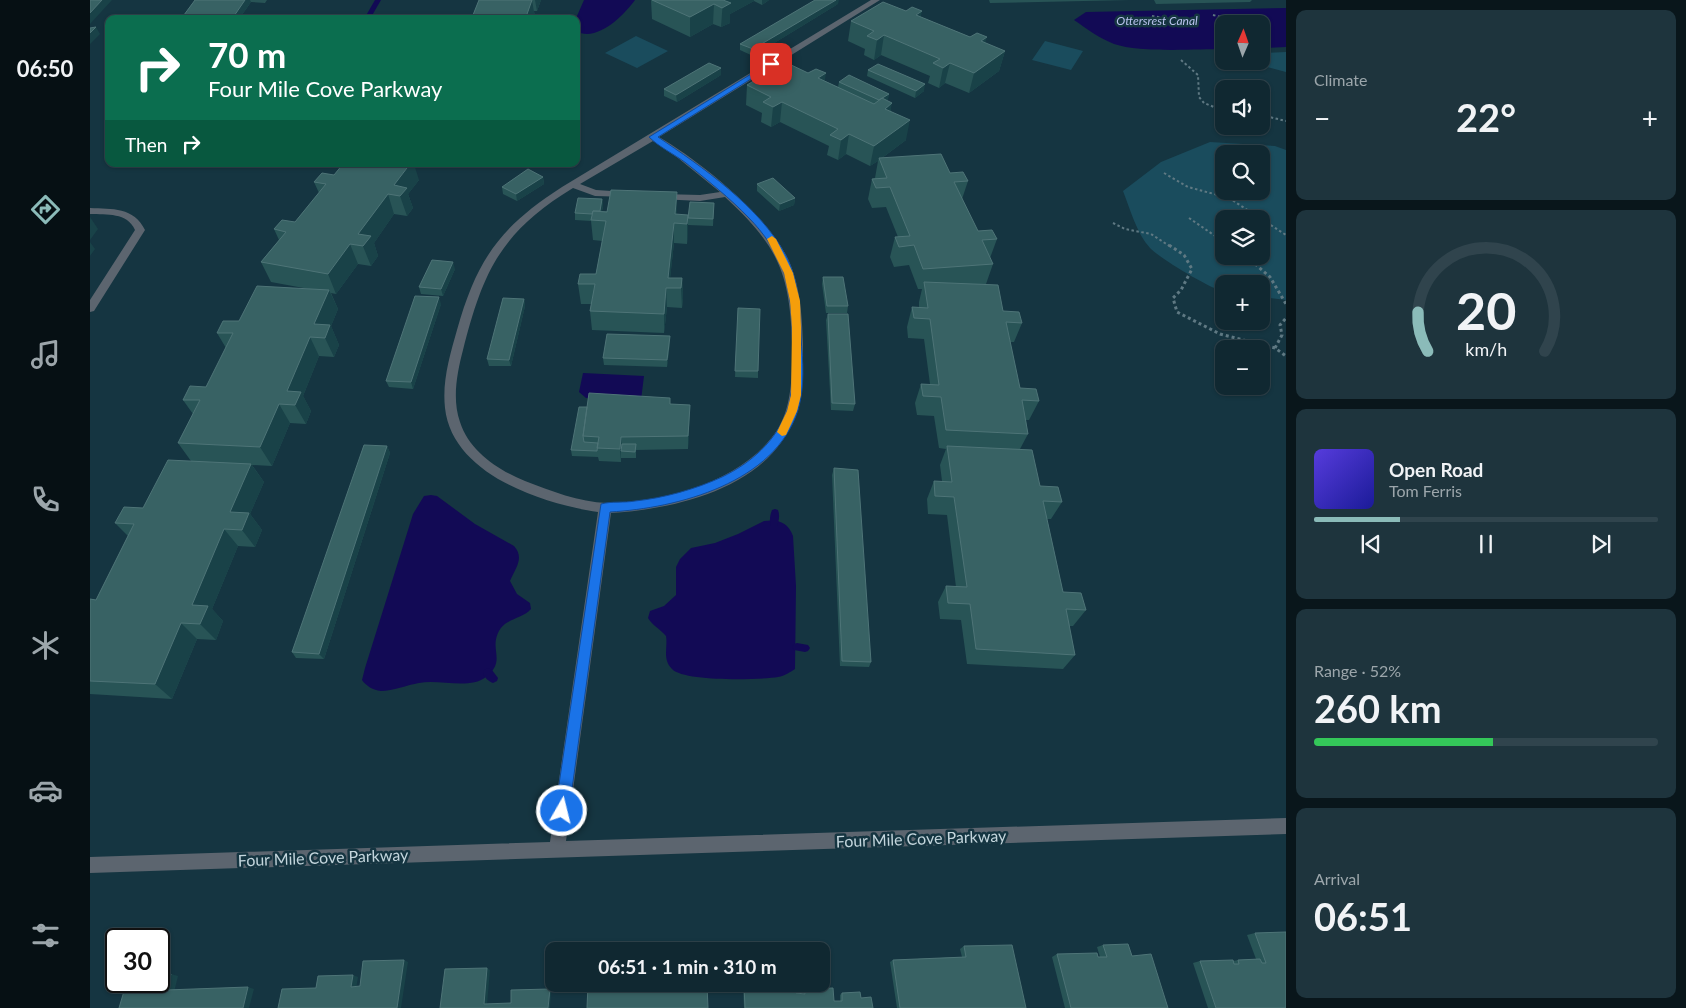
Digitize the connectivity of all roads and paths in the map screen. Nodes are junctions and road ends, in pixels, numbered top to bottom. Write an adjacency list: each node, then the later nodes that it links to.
1 (876, 0): 8 (street)
2 (1152, 16): 3 (path)
3 (1164, 18)
4 (1181, 60): 5 (path)
5 (1215, 107)
6 (1270, 117): 7 (path)
7 (1286, 121)
8 (653, 137): 10 (street); 11 (street)
9 (1164, 173): 17 (path)
10 (575, 186): 12 (street); 25 (street)
11 (727, 194): 13 (street); 25 (street)
12 (634, 195)
13 (652, 196)
14 (90, 211): 21 (street)
15 (1189, 218): 18 (path)
16 (1113, 223): 23 (path)
17 (1286, 235)
18 (1215, 236)
19 (1257, 265): 20 (path)
20 (1286, 304)
21 (90, 308)
22 (1286, 318): 23 (path)
23 (1275, 348): 24 (path)
24 (1286, 356)
25 (605, 508): 27 (street)
26 (1286, 826): 27 (street, Four Mile Cove Parkway)
27 (557, 850): 28 (street, Four Mile Cove Parkway)
28 (91, 868)

